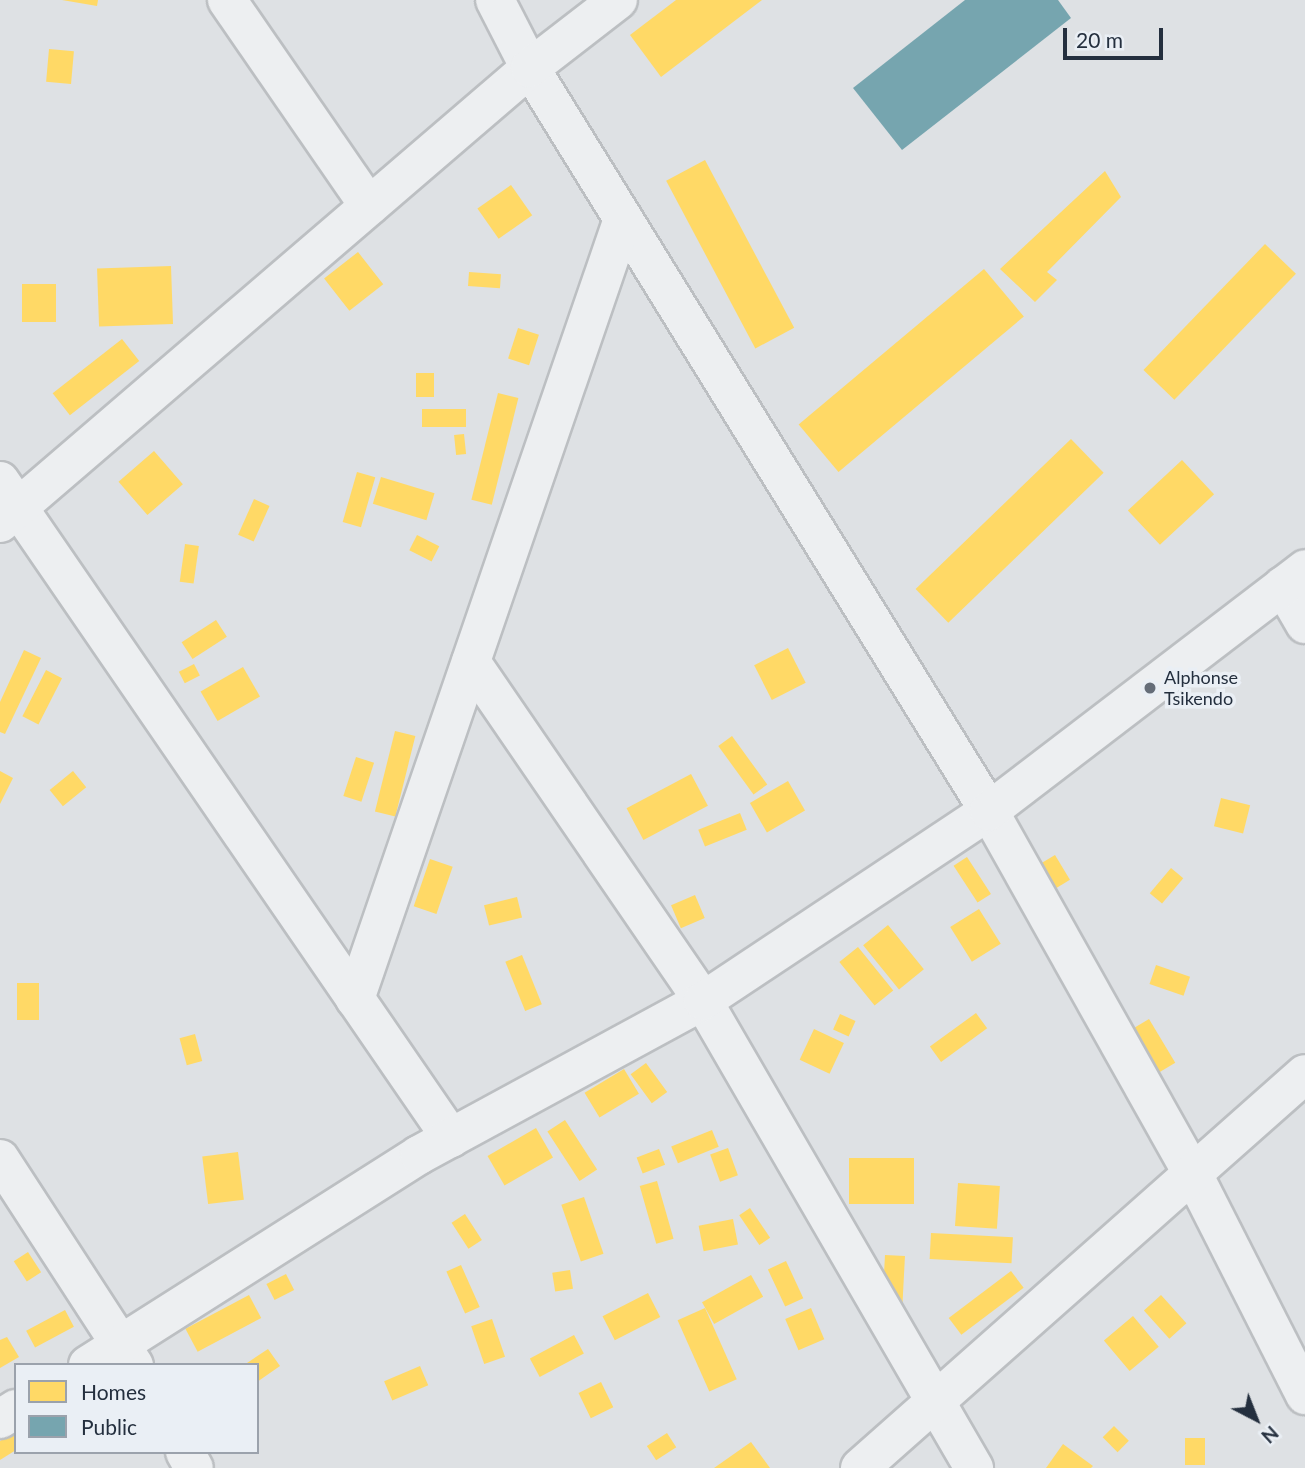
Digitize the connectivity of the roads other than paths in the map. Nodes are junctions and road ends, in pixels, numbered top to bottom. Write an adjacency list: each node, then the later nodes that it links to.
1 (227, 0): 5 (street)
2 (495, 0): 4 (street)
3 (618, 0): 4 (street)
4 (530, 68): 5 (street); 6 (street)
5 (369, 206): 7 (street)
6 (623, 219): 10 (street); 11 (street)
7 (6, 504): 12 (street)
8 (1294, 578): 9 (street); 11 (street)
9 (1305, 624)
10 (471, 662): 12 (street); 13 (street)
11 (989, 811): 13 (street); 17 (street)
12 (355, 999): 15 (street)
13 (703, 1001): 15 (street); 21 (street)
14 (1305, 1074): 17 (street)
15 (451, 1138): 18 (street)
16 (0, 1159): 18 (street)
17 (1193, 1174): 20 (street); 21 (street)
18 (128, 1354): 19 (street)
19 (95, 1363)
20 (1305, 1395)
21 (935, 1402): 22 (street); 23 (street)
22 (860, 1468)
23 (974, 1468)

